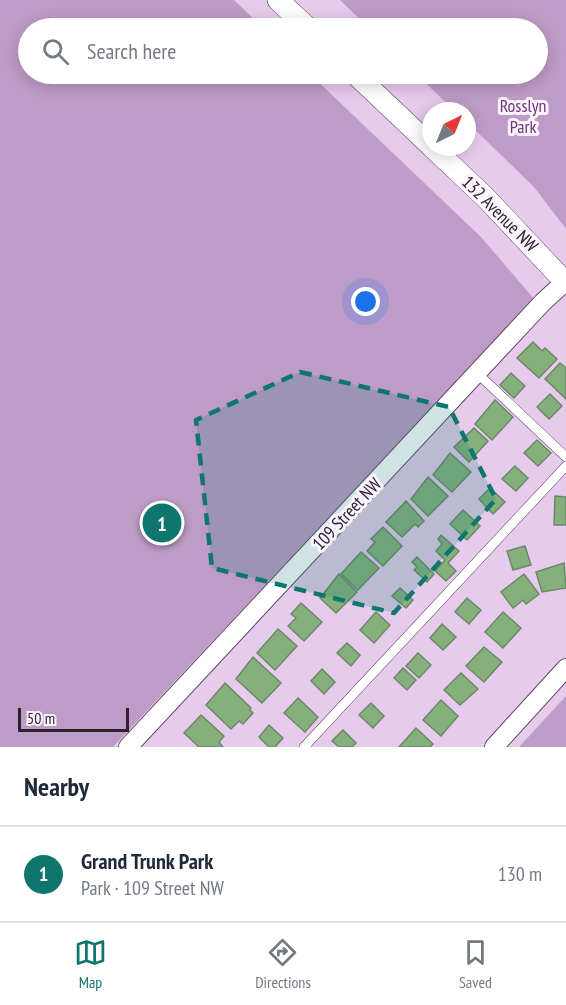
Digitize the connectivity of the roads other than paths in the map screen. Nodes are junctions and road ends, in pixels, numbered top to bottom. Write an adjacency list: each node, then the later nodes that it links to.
1 (278, 0): 2 (street)
2 (297, 18)
3 (366, 84): 4 (street, 132 Avenue NW)
4 (422, 137)
5 (442, 156): 6 (street, 132 Avenue NW)
6 (566, 282): 7 (street, 109 Street NW)
7 (478, 374): 8 (lane); 11 (street, 109 Street NW)
8 (566, 457)
9 (566, 466): 12 (lane)
10 (566, 668): 13 (street)
11 (138, 743)
12 (304, 747)
13 (494, 747)

